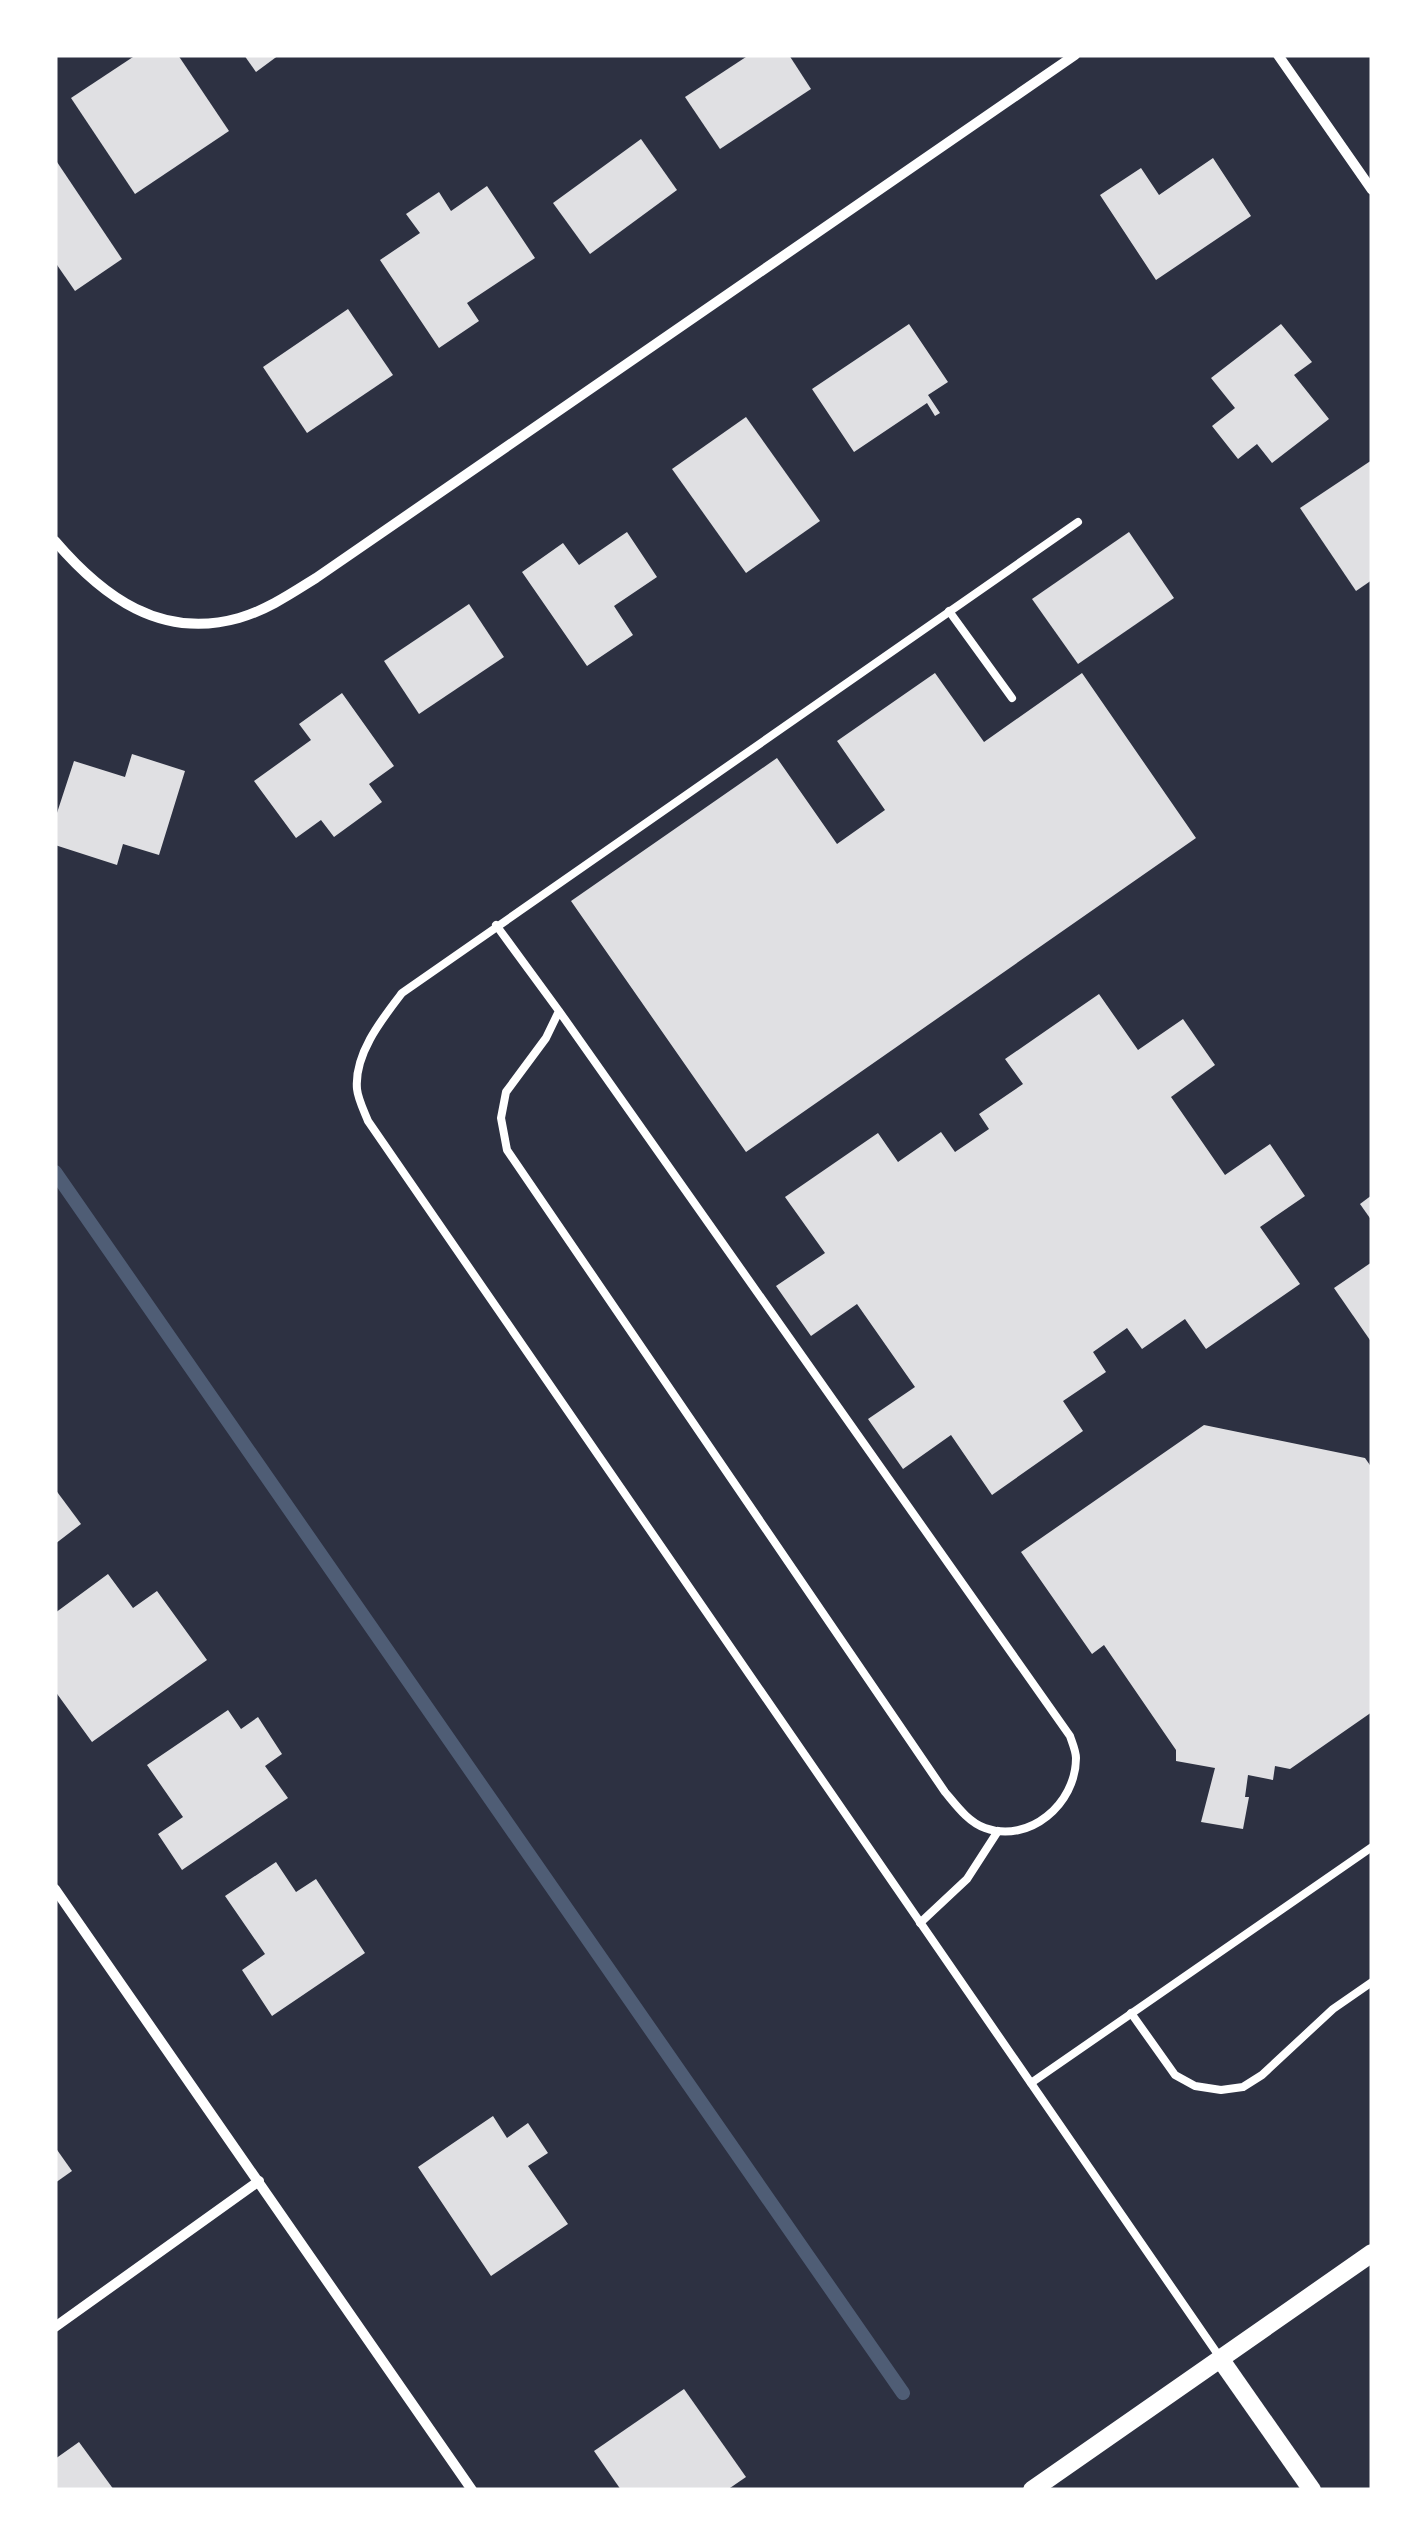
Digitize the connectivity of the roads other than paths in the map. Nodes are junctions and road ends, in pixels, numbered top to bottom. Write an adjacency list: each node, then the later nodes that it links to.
1 (1075, 55): 5 (street)
2 (1278, 55): 3 (street)
3 (1372, 190)
4 (1078, 522): 6 (lane)
5 (55, 541)
6 (949, 611): 7 (lane); 8 (lane)
7 (1012, 698)
8 (496, 925): 9 (lane); 13 (lane)
9 (560, 1012): 10 (lane); 10 (lane)
10 (998, 1831): 13 (lane)
11 (1372, 1846): 15 (lane)
12 (55, 1889): 17 (street)
13 (920, 1923): 16 (lane)
14 (1372, 1982): 15 (lane)
15 (1132, 2013): 16 (lane)
16 (1030, 2083): 20 (lane)
17 (259, 2182): 19 (street); 21 (street)
18 (1372, 2253): 20 (street)
19 (55, 2327)
20 (1221, 2360): 22 (street); 23 (street)
21 (472, 2490)
22 (1032, 2490)
23 (1312, 2490)

